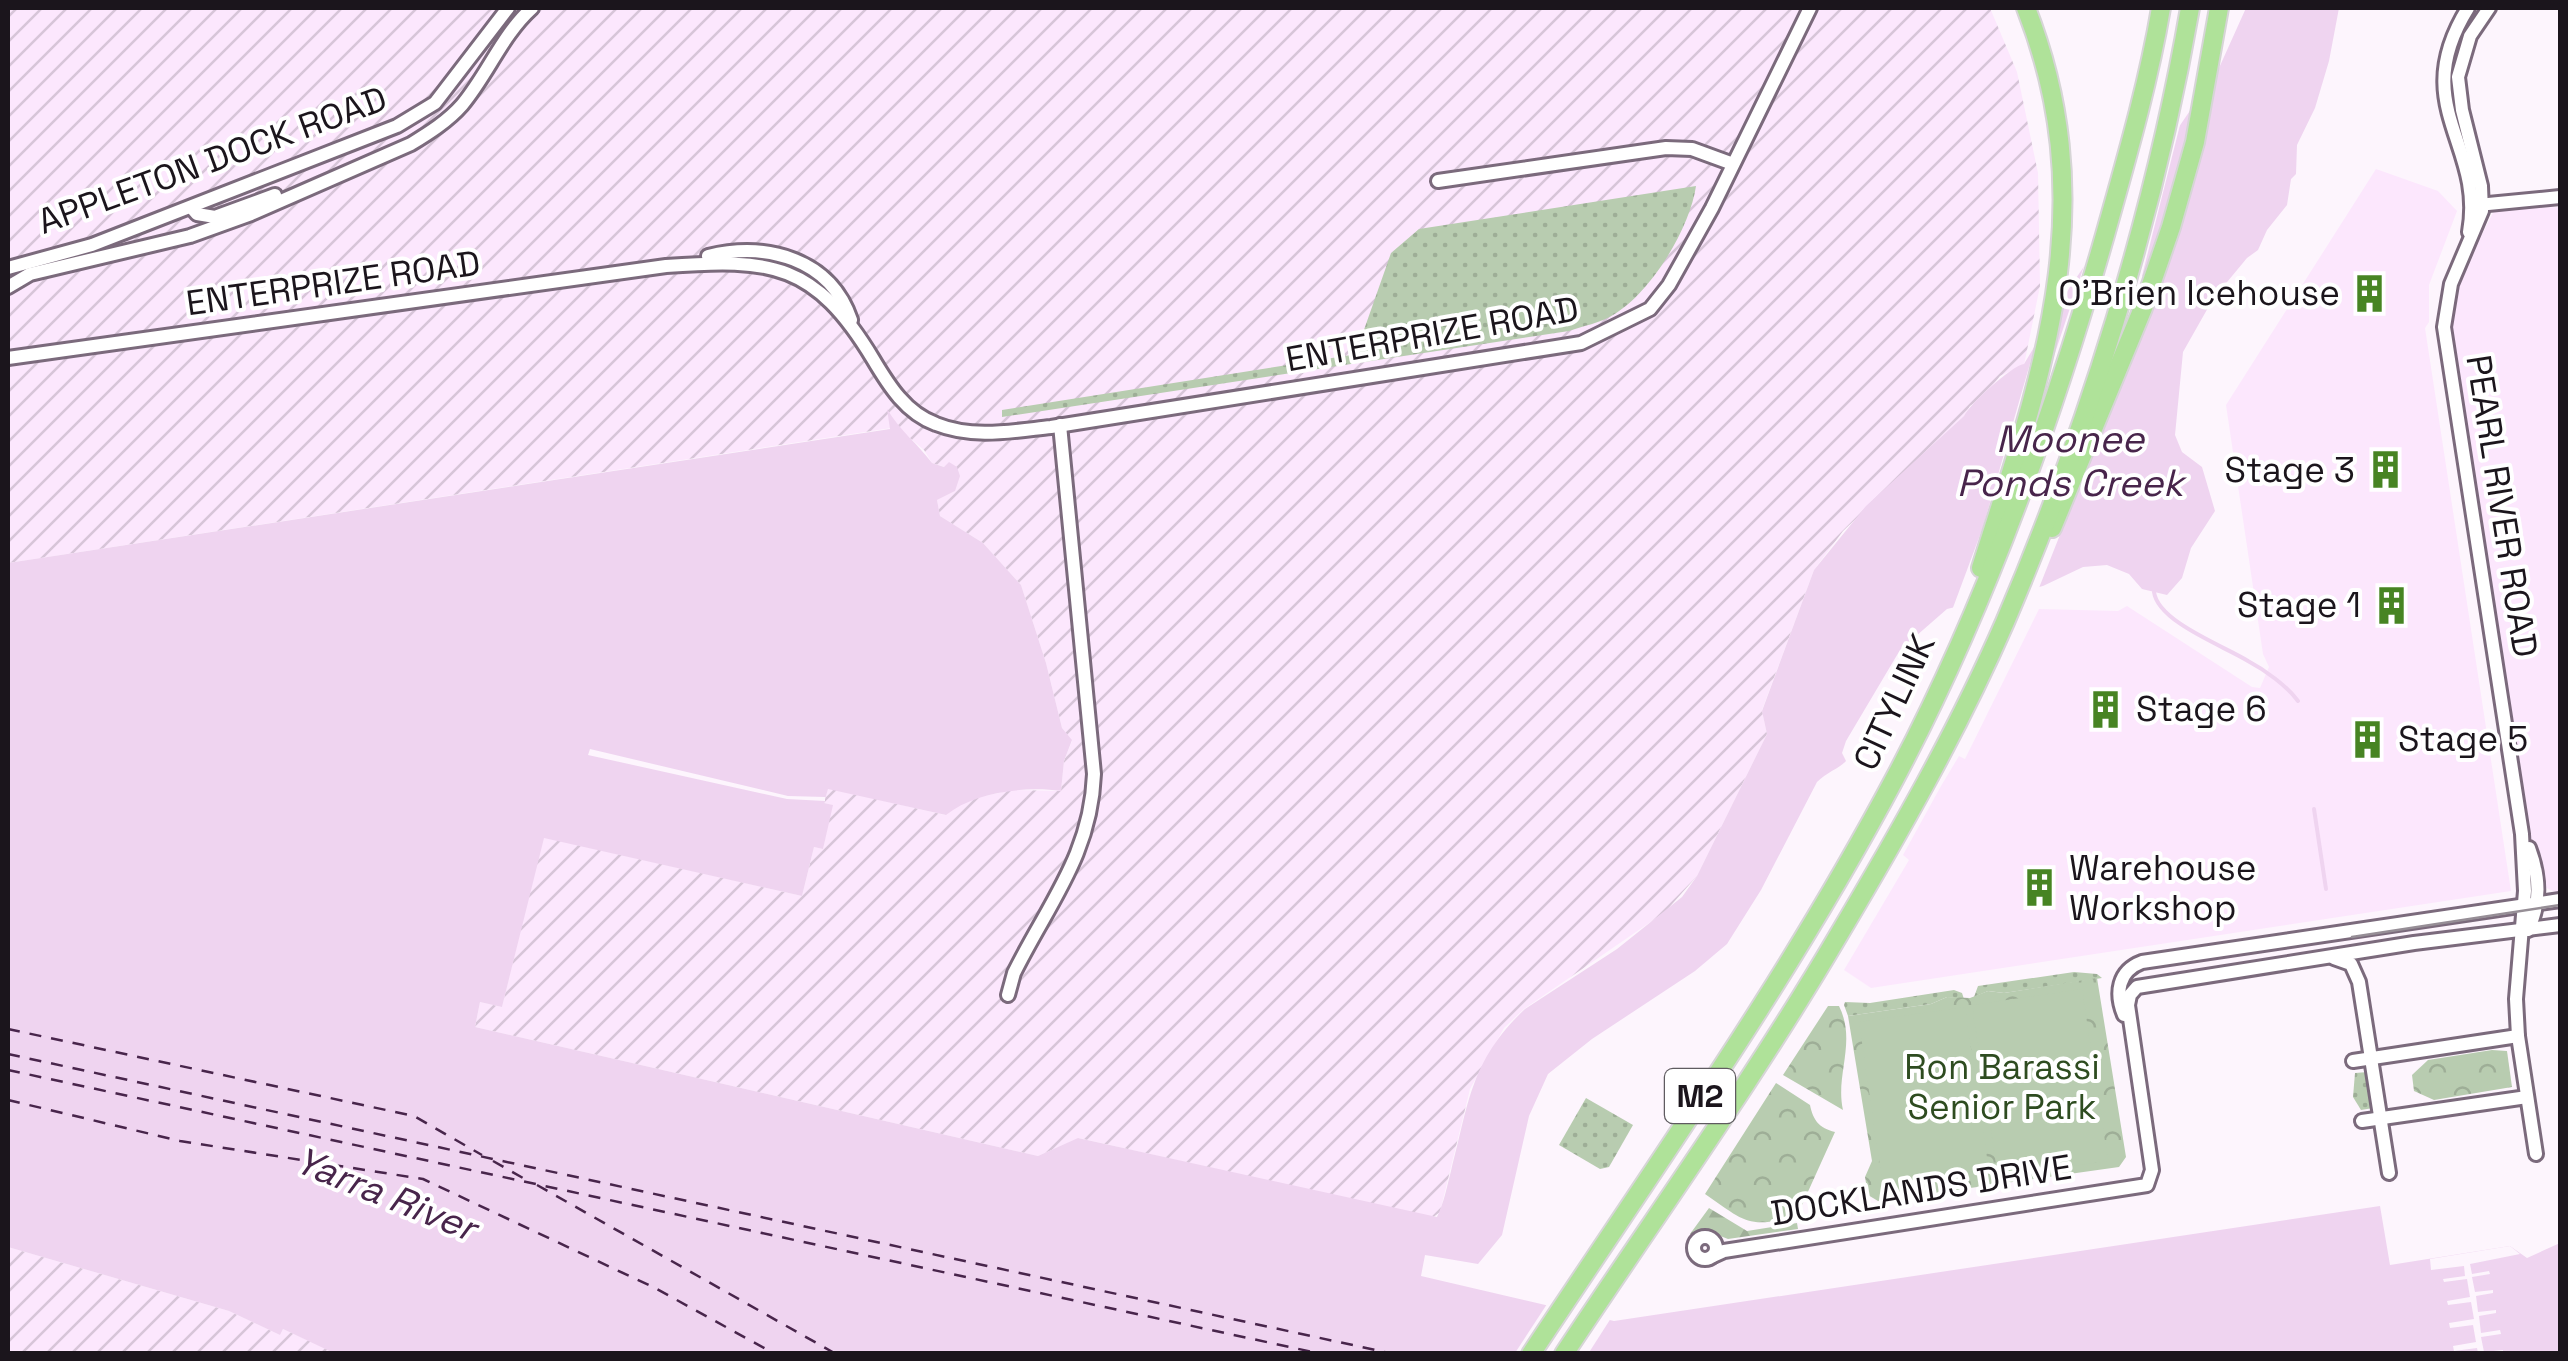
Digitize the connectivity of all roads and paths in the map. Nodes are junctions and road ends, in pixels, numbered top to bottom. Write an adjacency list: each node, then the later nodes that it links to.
1 (508, 8): 15 (street, APPLETON DOCK ROAD)
2 (532, 8): 11 (street, APPLETON DOCK ROAD)
3 (2026, 8): 21 (highway)
4 (2161, 8): 21 (highway, CITYLINK / M2)
5 (2190, 8): 20 (highway, CITYLINK / M2)
6 (2219, 8): 20 (highway)
7 (2468, 8): 14 (street)
8 (2489, 8): 14 (street, PEARL RIVER ROAD)
9 (1807, 13): 10 (street, ENTERPRIZE ROAD)
10 (1733, 164): 12 (street); 19 (street, ENTERPRIZE ROAD)
11 (334, 176): 15 (street); 17 (street, APPLETON DOCK ROAD)
12 (1438, 181)
13 (2560, 197): 14 (street)
14 (2477, 205): 23 (street, PEARL RIVER ROAD)
15 (191, 207): 16 (street, APPLETON DOCK ROAD)
16 (8, 268)
17 (8, 286)
18 (8, 358): 19 (street, ENTERPRIZE ROAD)
19 (1060, 426): 34 (street)
20 (2005, 622): 48 (highway, CITYLINK / M2)
21 (1952, 658): 47 (highway, CITYLINK / M2)
22 (2560, 900): 23 (street)
23 (2531, 904): 25 (street, PEARL RIVER ROAD); 26 (street)
24 (2560, 926): 25 (street)
25 (2526, 928): 27 (street); 36 (street, PEARL RIVER ROAD)
26 (2316, 938): 28 (street); 29 (street)
27 (2384, 948): 29 (street); 32 (street)
28 (2186, 956): 30 (street); 31 (street)
29 (2323, 958): 31 (street); 32 (street)
30 (2138, 963): 33 (street, DOCKLANDS DRIVE); 35 (street, DOCKLANDS DRIVE)
31 (2190, 978): 33 (street)
32 (2360, 982): 37 (street)
33 (2140, 986): 35 (street, DOCKLANDS DRIVE)
34 (1008, 995)
35 (2130, 1031): 45 (street, DOCKLANDS DRIVE)
36 (2518, 1036): 37 (street); 39 (street, PEARL RIVER ROAD)
37 (2372, 1059): 38 (street); 40 (street)
38 (2353, 1061)
39 (2527, 1097): 40 (street); 42 (street, PEARL RIVER ROAD)
40 (2381, 1119): 41 (street); 43 (street)
41 (2362, 1121)
42 (2536, 1154)
43 (2389, 1174)
44 (1712, 1239): 45 (street, DOCKLANDS DRIVE); 46 (street); 46 (street)
45 (1732, 1250): 46 (street, DOCKLANDS DRIVE)
46 (1713, 1256)
47 (1531, 1354)
48 (1564, 1354)

